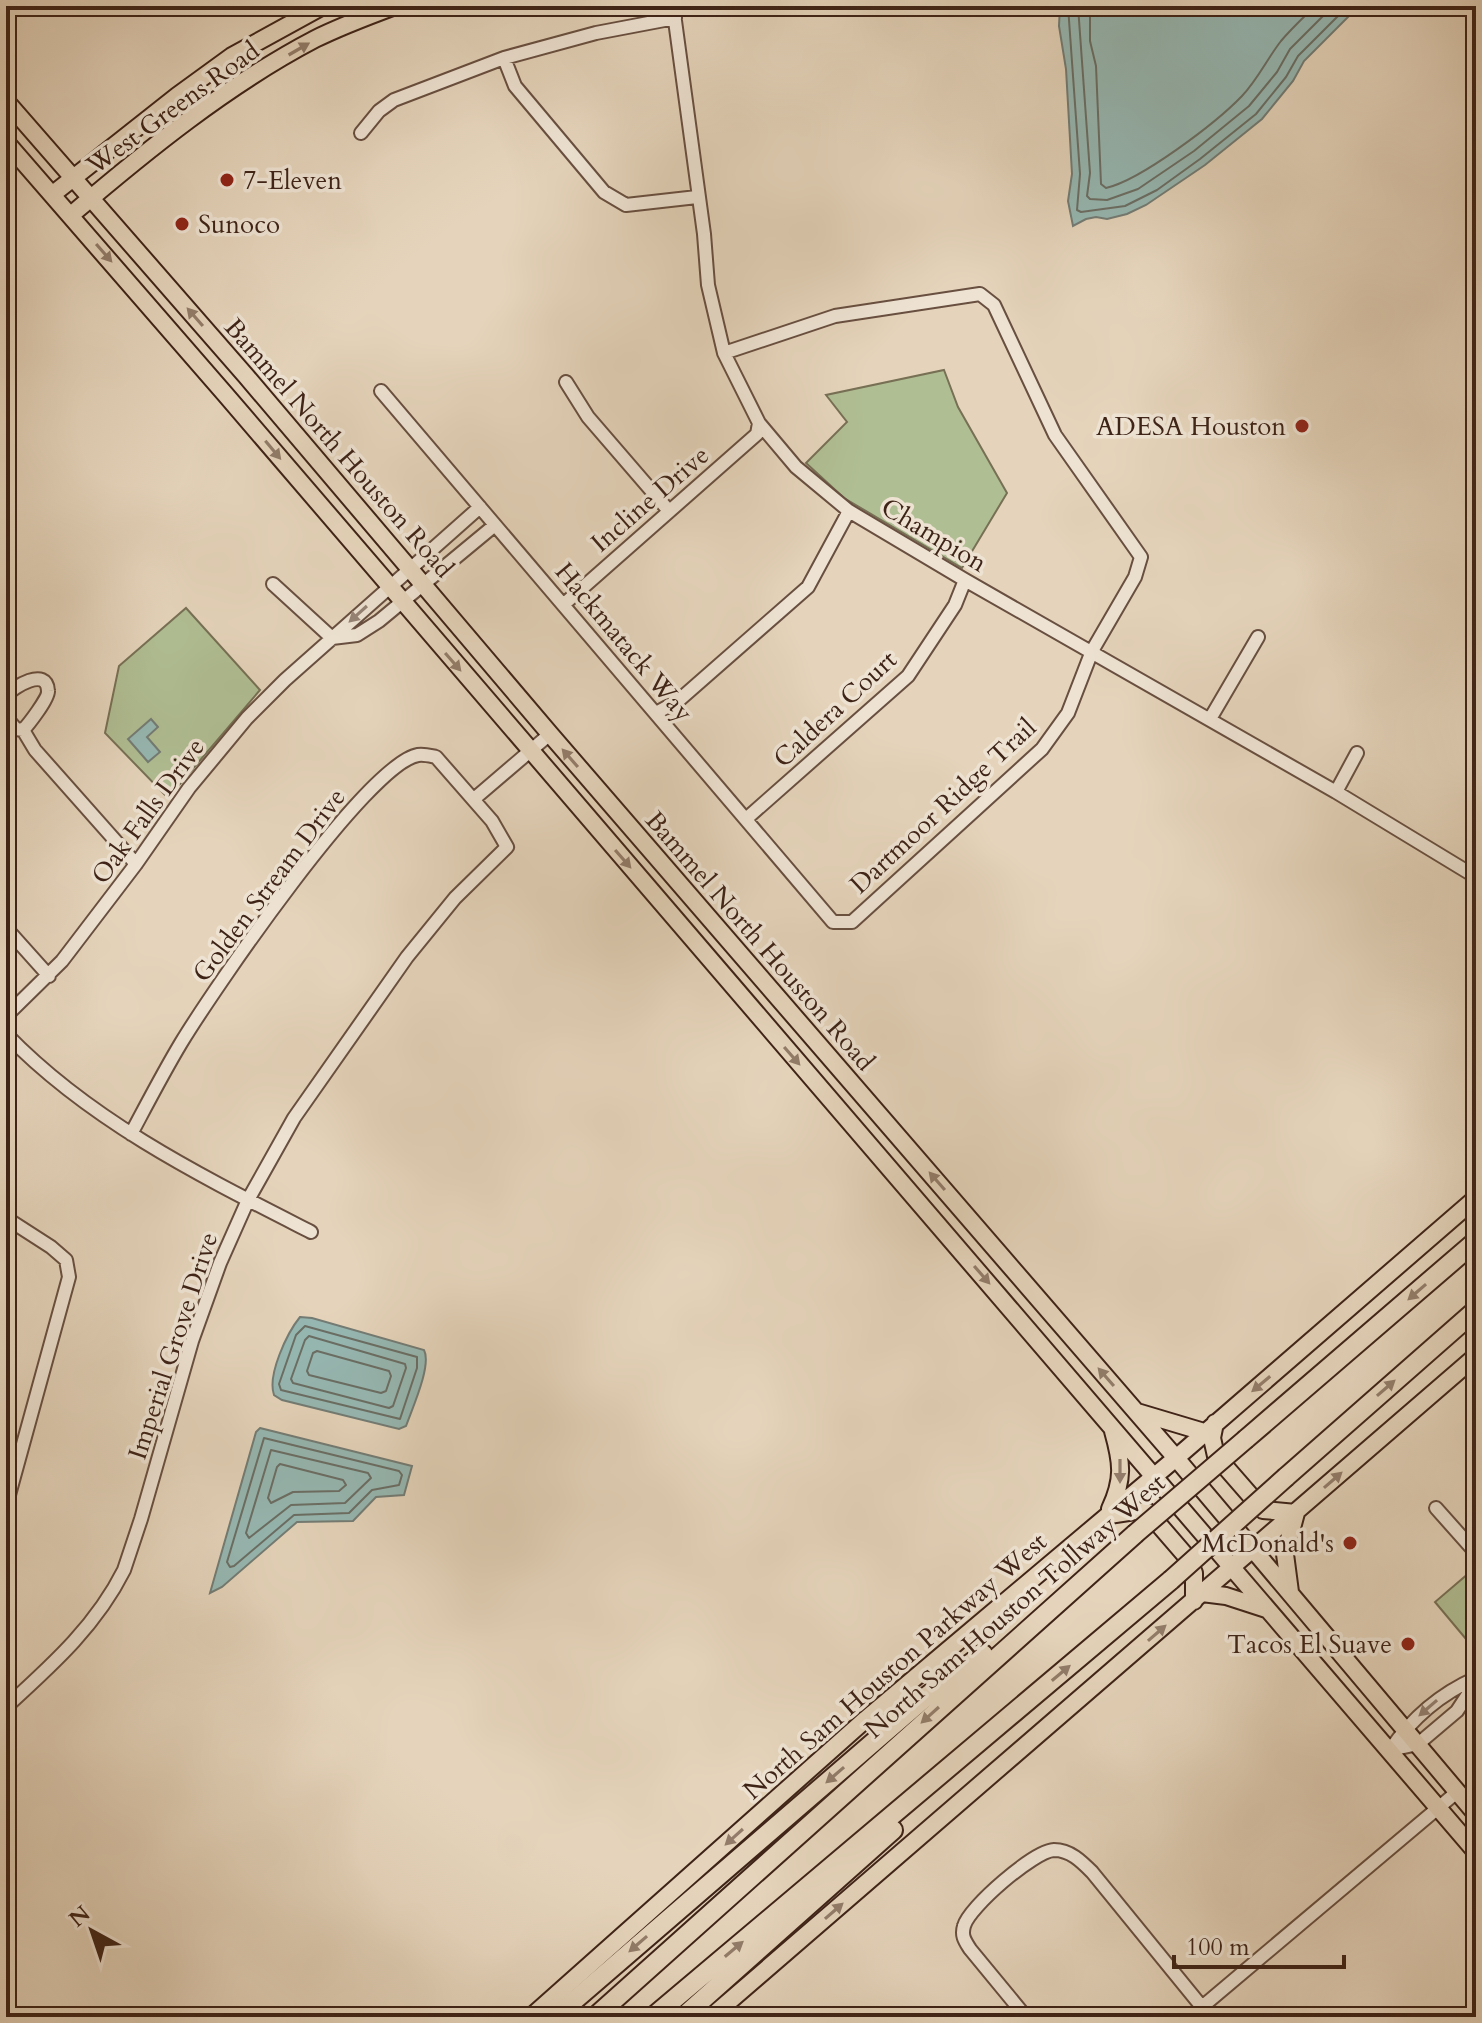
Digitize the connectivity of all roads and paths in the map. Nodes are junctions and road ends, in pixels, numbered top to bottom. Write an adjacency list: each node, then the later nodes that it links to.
1 (323, 6): 4 (main road, West Greens Road)
2 (395, 6): 6 (main road, West Greens Road, one-way to 2)
3 (674, 12): 5 (street); 12 (street, Champion)
4 (232, 56): 6 (main road); 10 (main road, West Greens Road)
5 (504, 58): 8 (street); 12 (street)
6 (245, 81): 13 (main road, West Greens Road)
7 (6, 101): 10 (main road, Bammel North Houston Road)
8 (361, 133)
9 (8, 150): 11 (main road, Bammel North Houston Road)
10 (73, 176): 11 (main road, West Greens Road); 13 (main road, Bammel North Houston Road)
11 (53, 194): 14 (main road, Bammel North Houston Road)
12 (697, 197): 15 (street, Champion)
13 (92, 198): 14 (main road, West Greens Road); 16 (main road, Bammel North Houston Road, one-way to 13)
14 (71, 215): 19 (main road, Bammel North Houston Road, one-way to 19)
15 (724, 353): 20 (street, Champion); 34 (street, Dartmoor Ridge Trail)
16 (246, 376): 19 (main road); 25 (main road, Bammel North Houston Road)
17 (566, 382): 22 (street)
18 (381, 391): 21 (street, Hackmatack Way)
19 (225, 394): 29 (main road, Bammel North Houston Road, one-way to 29)
20 (759, 423): 22 (street, Incline Drive); 23 (street, Champion)
21 (480, 507): 24 (street, Hackmatack Way); 25 (street, Oak Falls Drive)
22 (669, 511): 31 (street, Incline Drive)
23 (849, 511): 26 (street, Champion); 36 (street)
24 (495, 525): 28 (street, Oak Falls Drive); 31 (street, Hackmatack Way)
25 (410, 568): 28 (main road, Bammel North Houston Road); 29 (street, Oak Falls Drive)
26 (965, 580): 34 (street, Champion); 45 (street, Caldera Court)
27 (273, 584): 33 (street)
28 (424, 584): 30 (street, Oak Falls Drive); 40 (main road, Bammel North Houston Road)
29 (388, 587): 30 (main road, Bammel North Houston Road); 33 (street, Oak Falls Drive, one-way to 33)
30 (402, 603): 33 (street, Oak Falls Drive); 41 (main road, Bammel North Houston Road, one-way to 41)
31 (563, 605): 36 (street, Hackmatack Way)
32 (1258, 637): 38 (street)
33 (332, 638): 47 (street, Oak Falls Drive)
34 (1092, 651): 38 (street, Champion); 49 (street, Dartmoor Ridge Trail)
35 (6, 696): 39 (street)
36 (656, 713): 45 (street, Hackmatack Way)
37 (6, 717): 39 (street)
38 (1210, 719): 43 (street, Champion)
39 (23, 730): 47 (street)
40 (550, 734): 41 (street); 52 (main road, Bammel North Houston Road, one-way to 40)
41 (530, 751): 44 (street); 53 (main road, Bammel North Houston Road, one-way to 53)
42 (1357, 753): 43 (street)
43 (1336, 792): 48 (street, Champion)
44 (474, 799): 46 (street, Golden Stream Drive); 56 (street, Golden Stream Drive)
45 (746, 819): 49 (street, Hackmatack Way)
46 (507, 847): 60 (street, Imperial Grove Drive)
47 (136, 864): 51 (street, Oak Falls Drive)
48 (1476, 877)
49 (833, 922)
50 (6, 928): 51 (street)
51 (49, 976): 54 (street, Oak Falls Drive)
52 (768, 986): 53 (main road); 57 (main road, Bammel North Houston Road)
53 (746, 1002): 58 (main road, Bammel North Houston Road, one-way to 58)
54 (6, 1016)
55 (6, 1034): 56 (street)
56 (131, 1134): 60 (street)
57 (915, 1156): 58 (main road); 66 (main road, Bammel North Houston Road, one-way to 57)
58 (895, 1174): 67 (main road, Bammel North Houston Road, one-way to 67)
59 (1476, 1198): 68 (main road, North Sam Houston Parkway West, one-way to 68)
60 (248, 1200): 62 (street); 84 (street, Imperial Grove Drive)
61 (6, 1218): 71 (street)
62 (311, 1232)
63 (1476, 1241): 78 (highway, North Sam Houston Tollway West, one-way to 78, bridge)
64 (1476, 1310): 83 (highway, one-way to 64, bridge)
65 (1476, 1356): 73 (main road, one-way to 65)
66 (1135, 1411): 68 (main road); 69 (main road, Bammel North Houston Road)
67 (1112, 1426): 70 (main road, Bammel North Houston Road); 74 (main road, one-way to 74)
68 (1210, 1427): 69 (main road, North Sam Houston Parkway West); 73 (main road)
69 (1176, 1458): 70 (main road, North Sam Houston Parkway West); 75 (main road, Bammel North Houston Road)
70 (1155, 1475): 74 (main road, North Sam Houston Parkway West); 77 (main road, Bammel North Houston Road)
71 (6, 1506)
72 (1436, 1508): 76 (street)
73 (1296, 1513): 75 (main road); 79 (main road)
74 (1108, 1515): 80 (main road); 93 (main road, North Sam Houston Parkway West, one-way to 93)
75 (1253, 1549): 77 (main road); 79 (main road, Bammel North Houston Road)
76 (1476, 1553)
77 (1233, 1567): 80 (main road); 81 (main road, Bammel North Houston Road)
78 (1093, 1570): 94 (highway, one-way to 94); 95 (highway, North Sam Houston Tollway West, one-way to 95)
79 (1290, 1593): 85 (main road, Bammel North Houston Road)
80 (1198, 1597): 81 (main road); 98 (main road, one-way to 80)
81 (1270, 1610): 87 (main road, Bammel North Houston Road)
82 (1476, 1680): 85 (street, one-way to 85); 86 (street)
83 (1025, 1703): 96 (highway, one-way to 83); 97 (highway)
84 (6, 1707)
85 (1405, 1728): 86 (main road, Bammel North Houston Road); 87 (street)
86 (1418, 1744): 87 (street); 88 (main road, Bammel North Houston Road)
87 (1390, 1750): 89 (main road, Bammel North Houston Road)
88 (1457, 1792): 89 (street); 90 (main road, Bammel North Houston Road)
89 (1438, 1808): 91 (main road, Bammel North Houston Road); 92 (street)
90 (1476, 1814)
91 (1476, 1852)
92 (1202, 2007): 99 (street); 100 (street)
93 (531, 2017)
94 (555, 2017)
95 (595, 2017)
96 (653, 2017)
97 (683, 2017)
98 (711, 2017)
99 (1026, 2017)
100 (1190, 2017)

